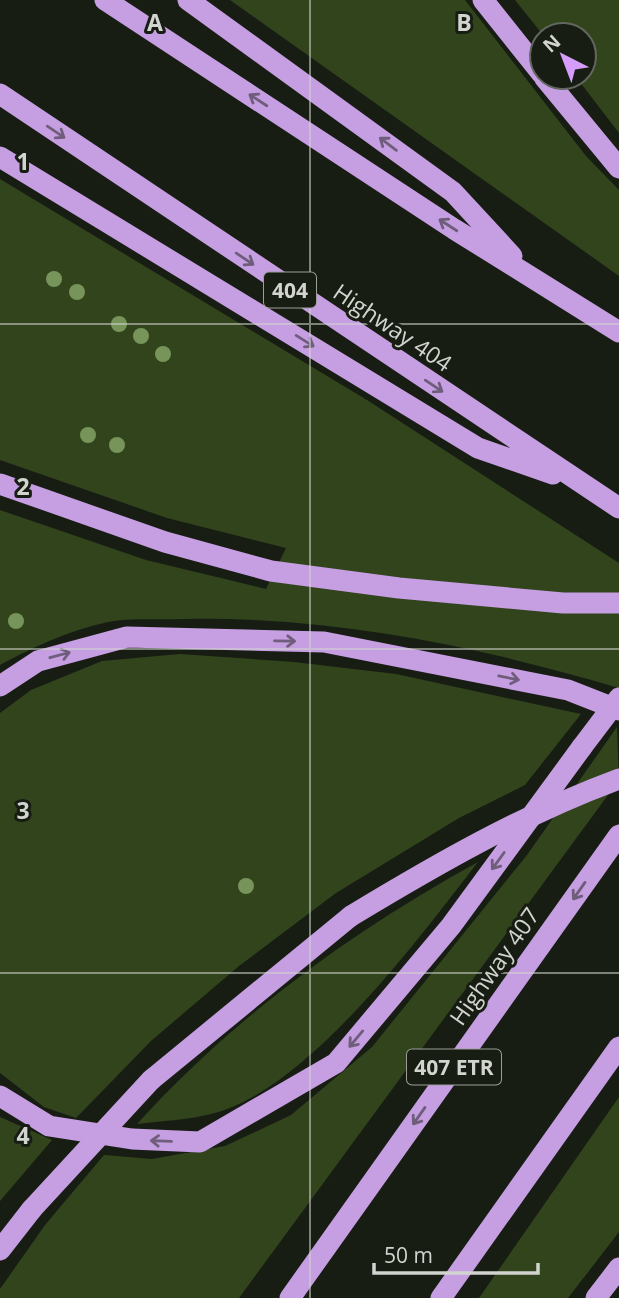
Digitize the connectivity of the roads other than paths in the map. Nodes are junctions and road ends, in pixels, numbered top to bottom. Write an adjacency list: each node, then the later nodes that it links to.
1 (106, 0): 9 (highway, one-way to 1)
2 (188, 0): 9 (highway, one-way to 2)
3 (483, 0): 4 (highway)
4 (528, 57)
5 (555, 91): 8 (highway)
6 (0, 94): 11 (highway, Highway 404 / 404, one-way to 11)
7 (0, 157): 11 (highway, one-way to 11)
8 (619, 168)
9 (528, 272): 10 (highway)
10 (619, 332)
11 (582, 483): 13 (highway, Highway 404 / 404)
12 (0, 484): 14 (highway)
13 (619, 508)
14 (619, 603)
15 (0, 686): 17 (highway, one-way to 17)
16 (619, 698): 21 (highway, one-way to 21, bridge)
17 (619, 710)
18 (619, 779): 22 (highway, bridge)
19 (619, 835): 24 (highway, Highway 407 / 407 ETR, one-way to 24)
20 (619, 1047): 25 (highway)
21 (0, 1096)
22 (0, 1250)
23 (619, 1268): 26 (highway)
24 (290, 1298)
25 (441, 1298)
26 (596, 1298)

